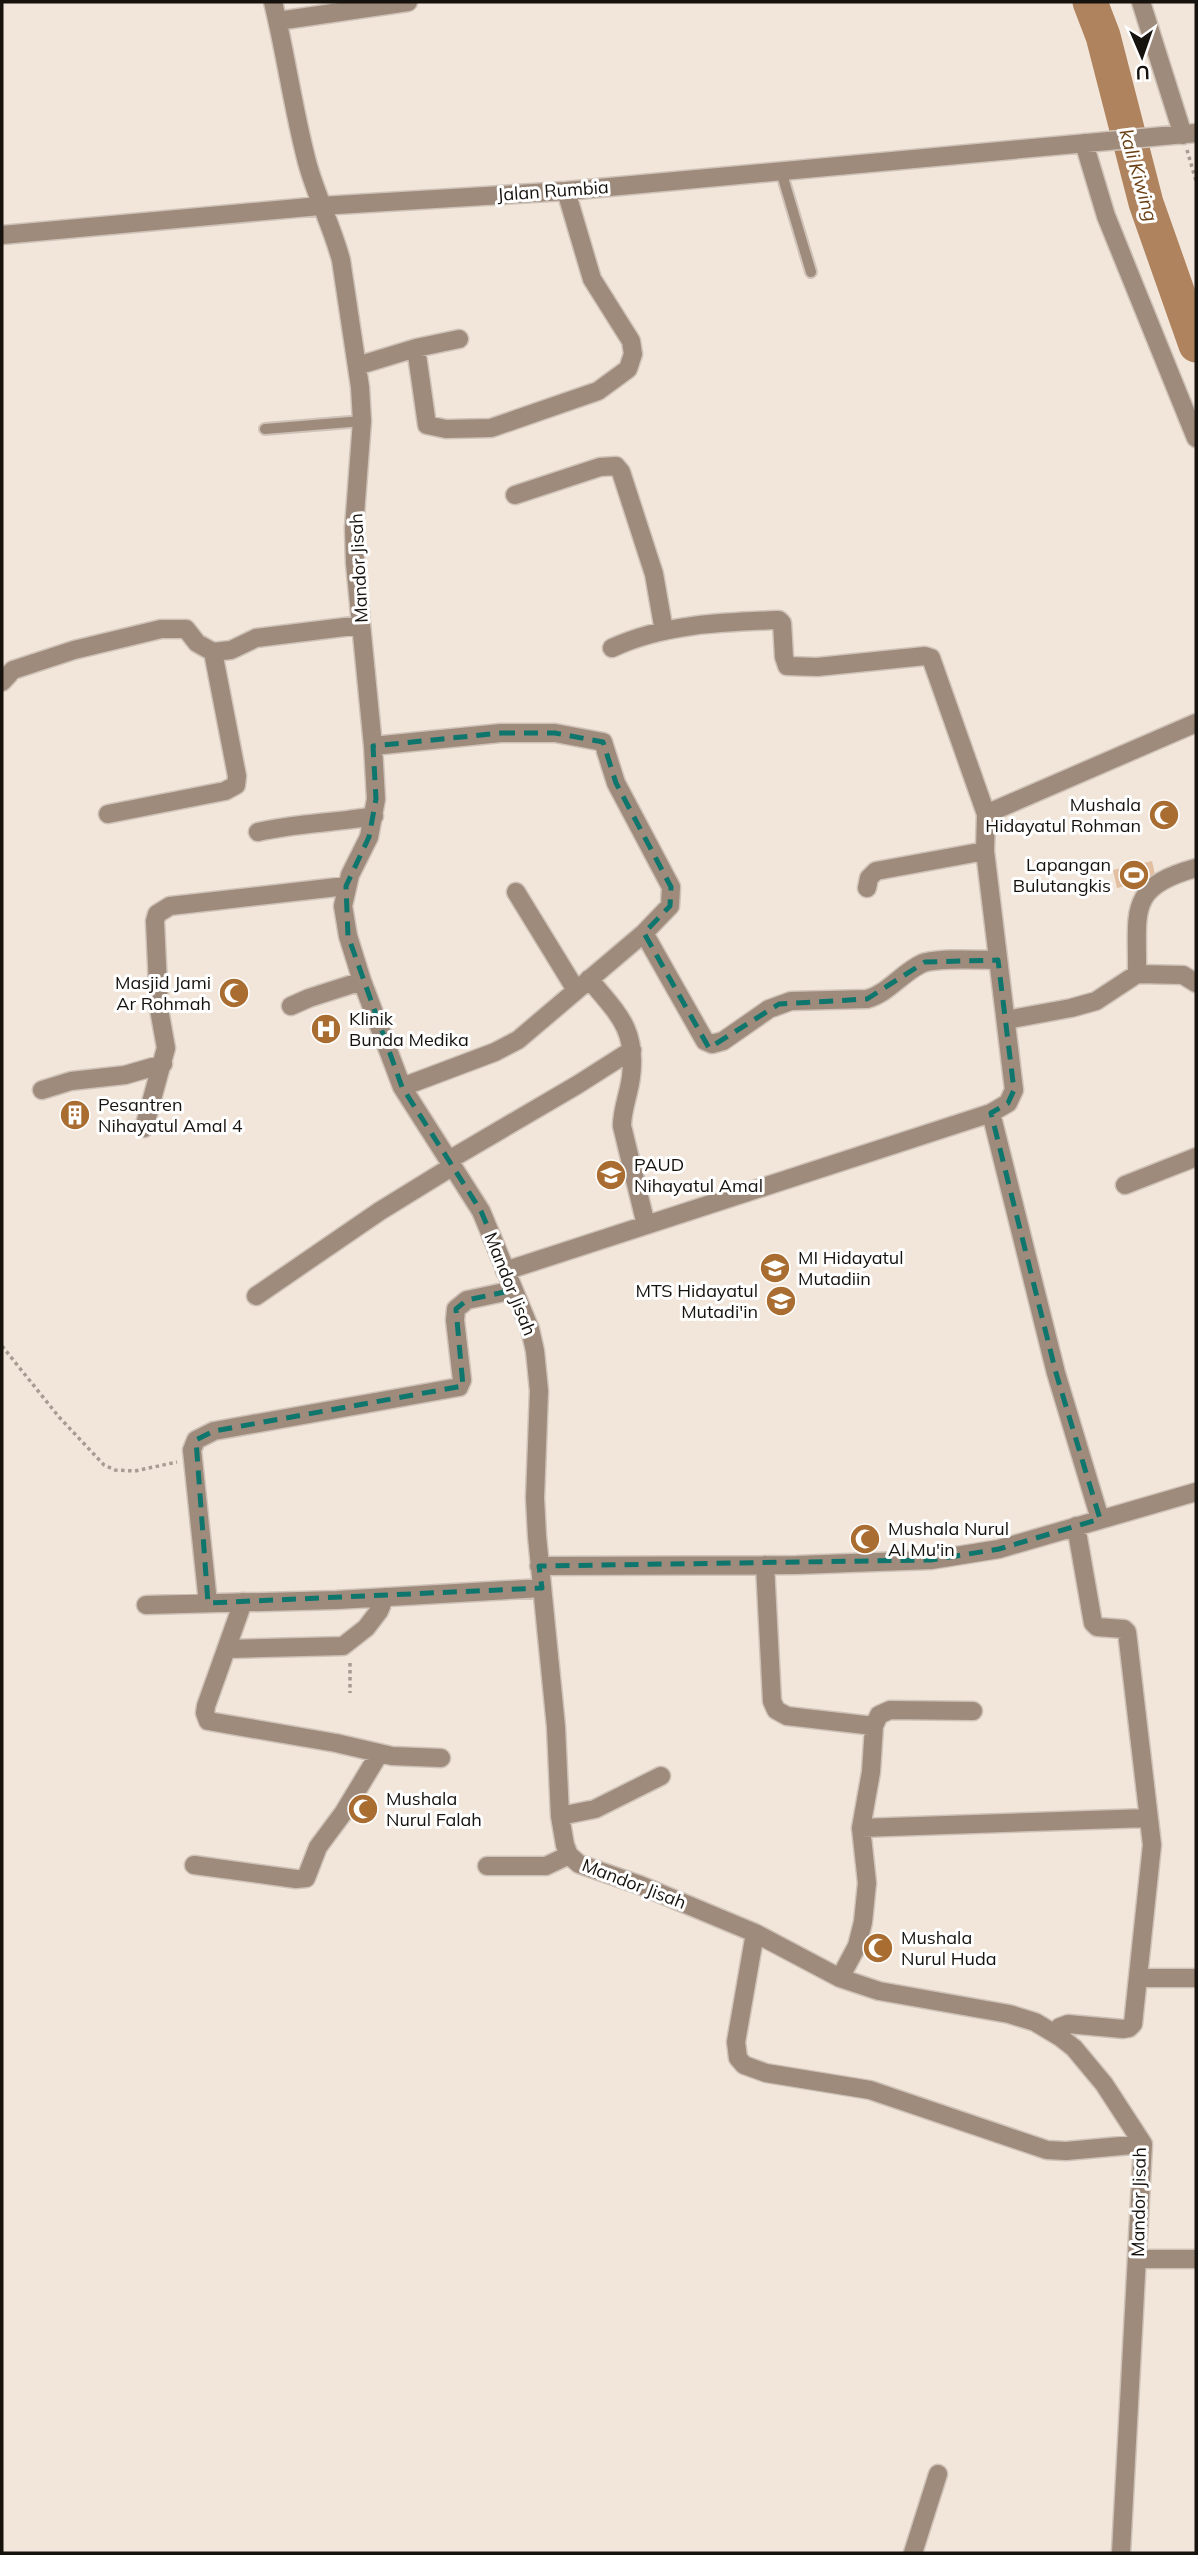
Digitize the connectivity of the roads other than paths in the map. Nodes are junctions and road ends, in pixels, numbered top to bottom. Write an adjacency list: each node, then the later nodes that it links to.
1 (273, 2): 4 (street, Mandor Jisah)
2 (408, 2): 4 (street)
3 (1141, 2): 5 (street)
4 (278, 21): 9 (street, Mandor Jisah)
5 (1182, 135): 6 (street, Jalan Rumbia)
6 (1084, 143): 7 (street, Jalan Rumbia); 17 (street)
7 (781, 171): 8 (street, Jalan Rumbia); 11 (lane)
8 (566, 191): 9 (street, Jalan Rumbia); 13 (street)
9 (320, 206): 10 (street, Jalan Rumbia); 14 (street, Mandor Jisah)
10 (2, 235)
11 (811, 272)
12 (459, 339): 13 (street)
13 (416, 348): 14 (street)
14 (357, 366): 15 (street, Mandor Jisah)
15 (362, 421): 16 (lane); 19 (street, Mandor Jisah)
16 (265, 429)
17 (1196, 438)
18 (515, 495): 20 (street)
19 (361, 625): 22 (street); 25 (street, Mandor Jisah)
20 (664, 631): 21 (street); 27 (street)
21 (612, 648)
22 (214, 652): 23 (street); 26 (street)
23 (2, 682)
24 (1196, 723): 27 (street)
25 (373, 746): 28 (street, Mandor Jisah); 35 (street)
26 (108, 814)
27 (986, 814): 30 (street)
28 (374, 816): 29 (street); 32 (street, Mandor Jisah)
29 (258, 832)
30 (985, 851): 33 (street); 36 (street)
31 (1196, 868): 37 (street)
32 (346, 886): 38 (street, Mandor Jisah); 44 (street)
33 (867, 888)
34 (516, 892): 40 (street)
35 (643, 933): 36 (street); 40 (street)
36 (998, 960): 42 (street)
37 (1137, 974): 39 (street); 42 (street)
38 (362, 981): 41 (street); 45 (street, Mandor Jisah)
39 (1196, 982)
40 (583, 985): 43 (street); 45 (street)
41 (291, 1006)
42 (1006, 1020): 47 (street)
43 (632, 1049): 50 (street); 52 (street)
44 (163, 1064): 46 (street); 48 (street)
45 (402, 1087): 50 (street, Mandor Jisah)
46 (43, 1090)
47 (991, 1112): 52 (street); 57 (street)
48 (144, 1128)
49 (1196, 1157): 51 (street)
50 (451, 1163): 53 (street, Mandor Jisah); 55 (street)
51 (1125, 1185)
52 (646, 1225): 53 (street)
53 (505, 1270): 54 (street, Mandor Jisah)
54 (514, 1290): 60 (street, Mandor Jisah); 64 (street)
55 (256, 1296)
56 (1196, 1492): 57 (street)
57 (1101, 1519): 58 (street)
58 (1076, 1526): 59 (street); 73 (street)
59 (765, 1565): 60 (street); 68 (street)
60 (539, 1566): 61 (street, Mandor Jisah)
61 (542, 1588): 62 (street); 72 (street, Mandor Jisah)
62 (385, 1597): 63 (street); 66 (street)
63 (243, 1602): 64 (street); 66 (street)
64 (208, 1603): 65 (street)
65 (146, 1605)
66 (227, 1649): 69 (street)
67 (973, 1711): 68 (street)
68 (874, 1726): 74 (street)
69 (379, 1754): 70 (street); 76 (street)
70 (441, 1758)
71 (661, 1776): 72 (street)
72 (559, 1816): 75 (street, Mandor Jisah)
73 (1148, 1818): 74 (street); 80 (street)
74 (861, 1829): 79 (street)
75 (569, 1855): 77 (street); 78 (street, Mandor Jisah)
76 (194, 1865)
77 (487, 1866)
78 (755, 1933): 79 (street, Mandor Jisah); 83 (street)
79 (840, 1978): 82 (street, Mandor Jisah)
80 (1138, 1978): 81 (street); 82 (street)
81 (1196, 1978)
82 (1060, 2037): 83 (street, Mandor Jisah)
83 (1143, 2144): 84 (street, Mandor Jisah)
84 (1138, 2259): 85 (street); 88 (street, Mandor Jisah)
85 (1196, 2259)
86 (938, 2474): 87 (street)
87 (913, 2553)
88 (1121, 2553)

